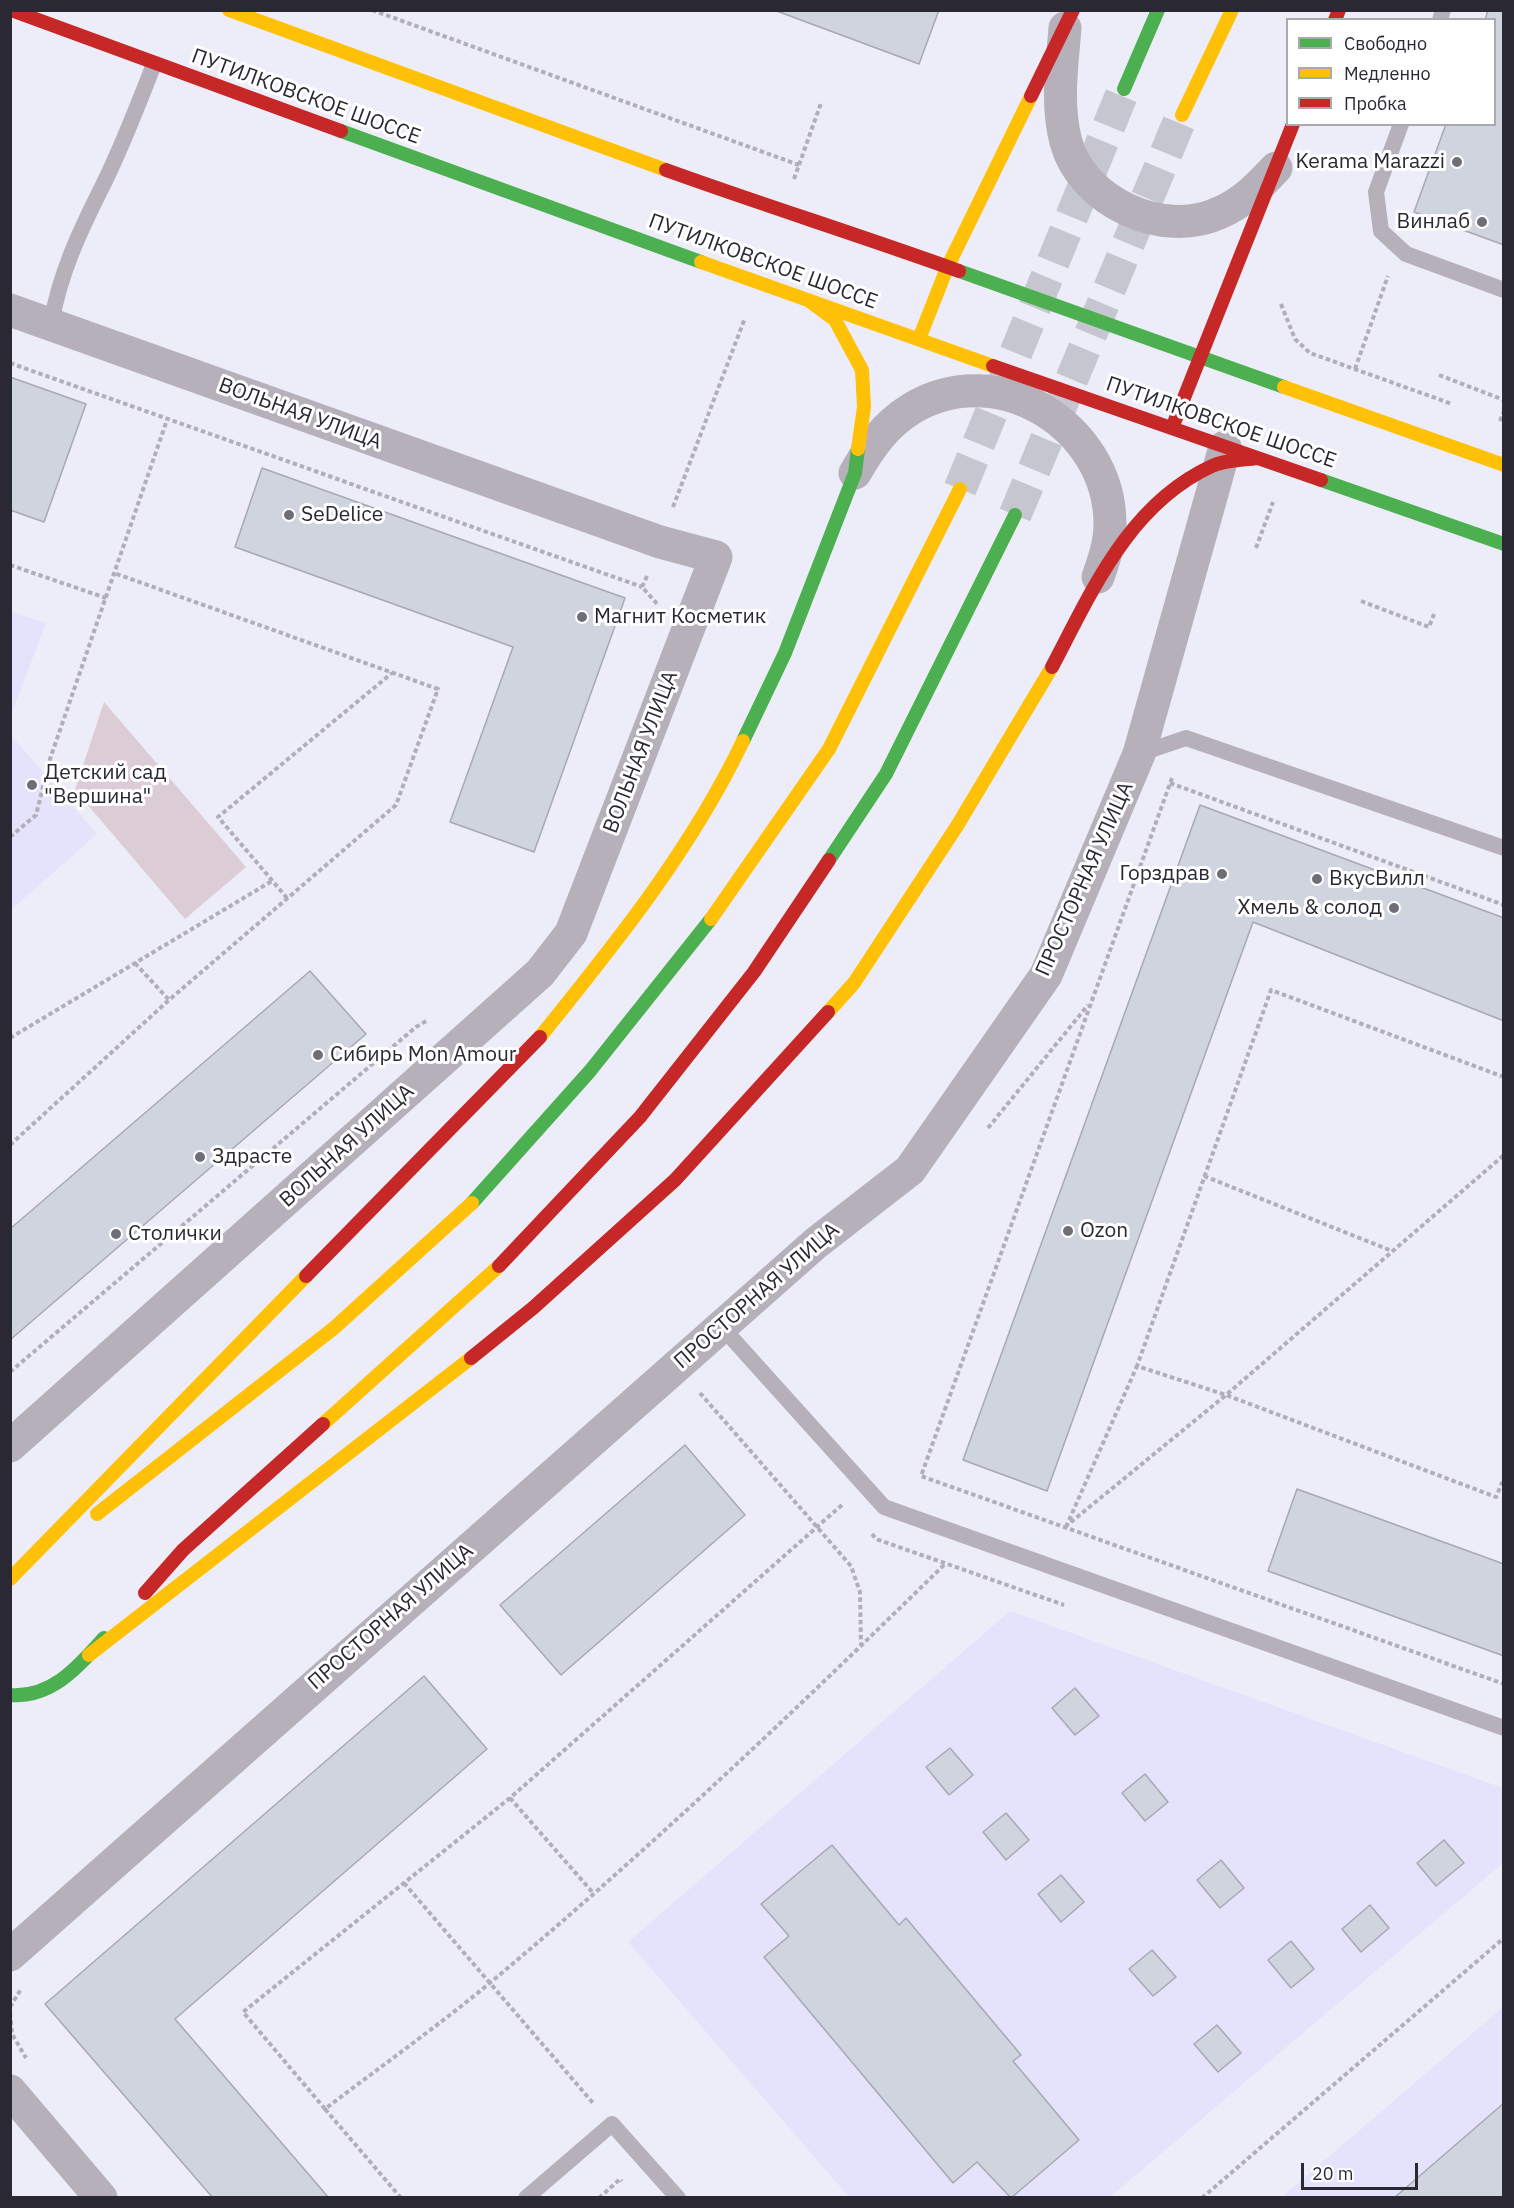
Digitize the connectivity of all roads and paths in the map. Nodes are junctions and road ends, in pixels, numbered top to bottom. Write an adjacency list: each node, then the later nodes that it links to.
1 (11, 10): 7 (street, ПУТИЛКОВСКОЕ ШОССЕ)
2 (229, 10): 16 (street)
3 (372, 10): 13 (path)
4 (1158, 10): 8 (street)
5 (1232, 10): 10 (street)
6 (1069, 19): 14 (street); 16 (street)
7 (154, 64): 19 (street, ПУТИЛКОВСКОЕ ШОССЕ); 23 (lane)
8 (1124, 89)
9 (821, 103): 13 (path)
10 (1182, 115)
11 (1292, 126): 14 (street)
12 (1400, 126): 17 (lane)
13 (799, 165): 15 (path)
14 (1276, 168): 25 (street)
15 (791, 187)
16 (947, 268): 24 (street); 25 (street)
17 (1503, 290)
18 (1382, 295): 27 (path)
19 (808, 300): 24 (street, ПУТИЛКОВСКОЕ ШОССЕ); 38 (street)
20 (1281, 304): 27 (path)
21 (10, 310): 23 (street, ВОЛЬНАЯ УЛИЦА)
22 (746, 316): 42 (path)
23 (51, 324): 42 (street, ВОЛЬНАЯ УЛИЦА)
24 (919, 339): 35 (street, ПУТИЛКОВСКОЕ ШОССЕ)
25 (1198, 358): 35 (street); 37 (street)
26 (10, 363): 33 (path)
27 (1355, 369): 30 (path)
28 (1438, 375): 29 (path)
29 (1503, 400)
30 (1455, 405)
31 (1503, 411): 34 (path)
32 (1489, 417): 34 (path)
33 (167, 420): 46 (path); 48 (path)
34 (1502, 422)
35 (1172, 428): 36 (street, ПУТИЛКОВСКОЕ ШОССЕ)
36 (1222, 455): 43 (street, ПУТИЛКОВСКОЕ ШОССЕ); 47 (street); 55 (street, ПРОСТОРНАЯ УЛИЦА)
37 (1503, 465)
38 (855, 473): 47 (street); 82 (street)
39 (960, 489): 82 (street)
40 (1274, 498): 44 (path)
41 (1015, 515): 84 (street)
42 (660, 542): 48 (path); 76 (street, ВОЛЬНАЯ УЛИЦА)
43 (1503, 544)
44 (1256, 548)
45 (10, 565): 49 (path)
46 (114, 573): 49 (path); 53 (path)
47 (1097, 582): 84 (street)
48 (642, 587): 51 (path)
49 (106, 598): 57 (path)
50 (1361, 601): 52 (path)
51 (661, 608)
52 (1434, 614)
53 (392, 672): 59 (path); 60 (path)
54 (1186, 738): 55 (lane); 56 (path); 58 (lane)
55 (1140, 754): 71 (street, ПРОСТОРНАЯ УЛИЦА)
56 (1170, 783): 61 (path); 80 (path)
57 (10, 837)
58 (1503, 848)
59 (272, 881): 60 (path); 62 (path)
60 (287, 898): 63 (path)
61 (1503, 905)
62 (135, 963): 63 (path); 65 (path)
63 (169, 1000): 67 (path)
64 (435, 1016): 73 (path)
65 (10, 1038)
66 (1503, 1077): 69 (path)
67 (10, 1145)
68 (1503, 1155): 70 (path)
69 (1204, 1176): 70 (path); 72 (path)
70 (1392, 1251): 75 (path)
71 (721, 1326): 87 (lane); 92 (street, ПРОСТОРНАЯ УЛИЦА)
72 (1137, 1366): 75 (path); 80 (path)
73 (10, 1372)
74 (698, 1391): 79 (path)
75 (1226, 1395): 77 (path); 80 (path)
76 (10, 1446)
77 (1503, 1479)
78 (843, 1504): 79 (path)
79 (816, 1525): 83 (path); 88 (path)
80 (1065, 1527): 85 (path)
81 (946, 1563): 83 (path)
82 (10, 1581)
83 (861, 1646): 90 (path)
84 (89, 1655): 86 (street)
85 (1503, 1684)
86 (10, 1695)
87 (1503, 1728)
88 (510, 1798): 89 (path); 90 (path)
89 (404, 1883): 93 (path); 95 (path)
90 (594, 1894): 93 (path)
91 (1503, 1938): 103 (path)
92 (10, 1955)
93 (489, 1984): 95 (path); 96 (path)
94 (10, 2091): 98 (street)
95 (325, 2109): 99 (path)
96 (612, 2124): 100 (lane); 102 (lane)
97 (626, 2185): 101 (path)
98 (101, 2198)
99 (402, 2198)
100 (526, 2198)
101 (599, 2198)
102 (678, 2198)
103 (1202, 2198)

